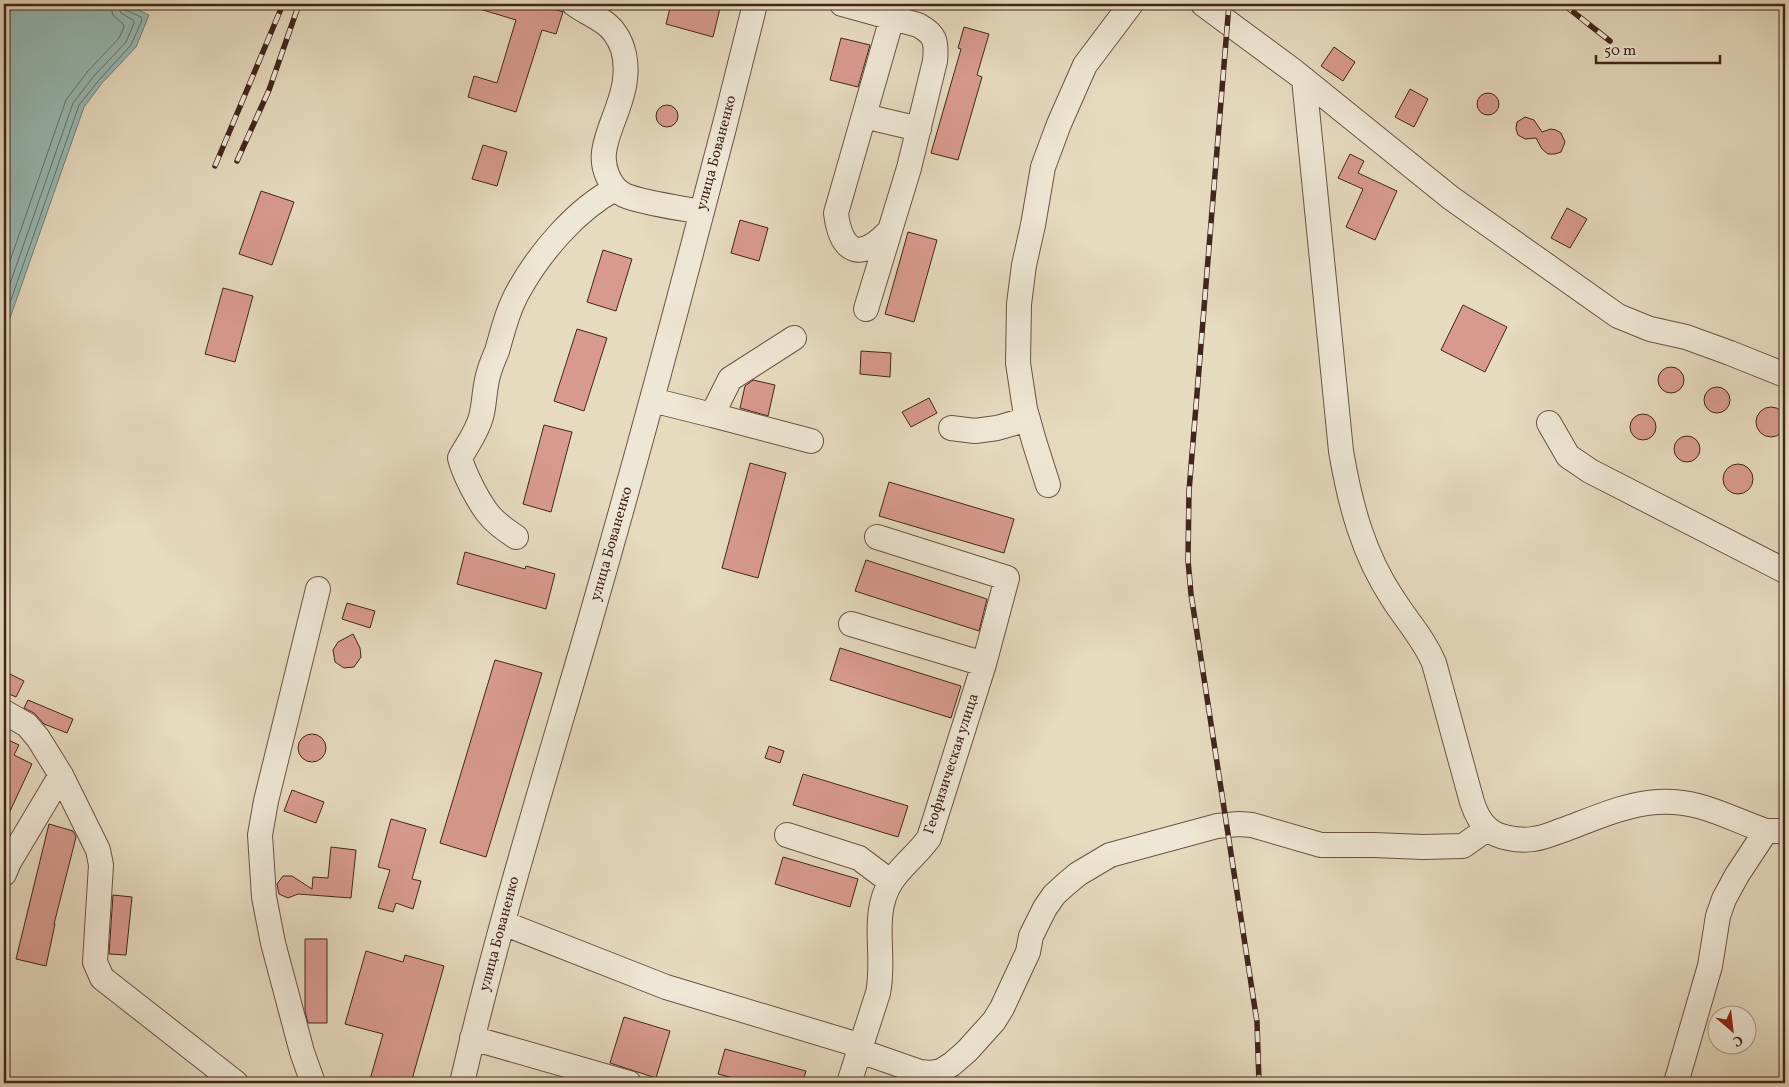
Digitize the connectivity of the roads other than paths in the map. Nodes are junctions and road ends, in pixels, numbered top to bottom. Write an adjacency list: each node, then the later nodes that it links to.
1 (574, 4): 10 (street)
2 (755, 4): 11 (street, улица Бованенко)
3 (842, 4): 6 (street)
4 (1131, 4): 18 (street)
5 (1203, 4): 7 (street)
6 (892, 18): 8 (street); 9 (street)
7 (1304, 79): 15 (street); 31 (street)
8 (864, 116): 9 (street); 12 (street)
9 (918, 128): 12 (street)
10 (615, 189): 11 (street); 23 (street)
11 (702, 212): 16 (street, улица Бованенко)
12 (890, 230): 13 (street)
13 (866, 308)
14 (794, 338): 17 (street)
15 (1785, 375)
16 (652, 400): 17 (street); 36 (street, улица Бованенко)
17 (712, 415): 21 (street)
18 (1028, 419): 20 (street); 22 (street)
19 (1549, 423): 25 (street)
20 (951, 428)
21 (811, 441)
22 (1048, 484)
23 (516, 537)
24 (877, 537): 28 (street, Геофизическая улица)
25 (1785, 571)
26 (318, 589): 40 (street)
27 (851, 624): 28 (street)
28 (984, 664): 35 (street, Геофизическая улица)
29 (4, 712): 30 (street)
30 (60, 775): 34 (street); 39 (street)
31 (1487, 829): 32 (street); 38 (street)
32 (1776, 831): 44 (street)
33 (787, 835): 35 (street)
34 (4, 874)
35 (891, 882): 38 (street, Геофизическая улица)
36 (503, 923): 37 (street, улица Бованенко); 38 (street)
37 (472, 1038): 41 (street, улица Бованенко); 42 (street)
38 (861, 1048): 43 (street, Геофизическая улица)
39 (236, 1083)
40 (313, 1083)
41 (462, 1083)
42 (629, 1083)
43 (849, 1083)
44 (1676, 1083)

